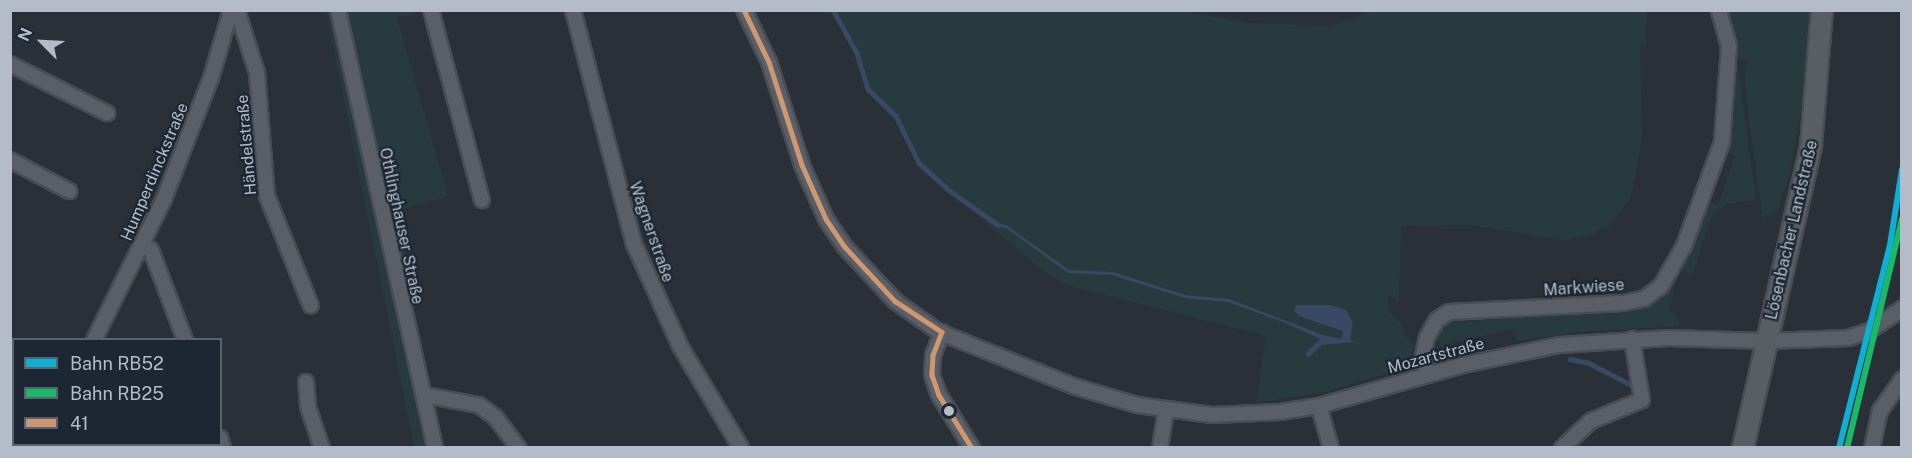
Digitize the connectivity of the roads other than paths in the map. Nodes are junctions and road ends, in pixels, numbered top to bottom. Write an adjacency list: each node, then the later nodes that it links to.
1 (231, 10): 14 (street, Humperdinckstraße)
2 (237, 10): 15 (street, Händelstraße)
3 (338, 10): 25 (street, Othlinghauser Straße)
4 (431, 10): 13 (street)
5 (573, 10): 31 (street, Wagnerstraße)
6 (744, 10): 17 (street, Mozartstraße)
7 (1719, 10): 22 (street, Markwiese)
8 (1822, 10): 21 (main road, Lösenbacher Landstraße)
9 (10, 64): 10 (street)
10 (108, 113)
11 (10, 160): 12 (street)
12 (69, 191)
13 (482, 200)
14 (143, 245): 18 (street, Humperdinckstraße); 19 (street)
15 (311, 306)
16 (1902, 309): 21 (street, Mozartstraße)
17 (942, 333): 27 (street, Mozartstraße); 32 (street)
18 (97, 335)
19 (185, 338)
20 (1632, 339): 21 (street, Mozartstraße); 22 (street, Mozartstraße); 35 (street)
21 (1767, 341): 36 (main road, Lösenbacher Landstraße)
22 (1428, 375): 26 (street, Mozartstraße)
23 (1902, 379): 37 (street)
24 (306, 382): 28 (street)
25 (424, 395): 29 (street, Othlinghauser Straße); 30 (street)
26 (1319, 406): 27 (street, Mozartstraße); 34 (street)
27 (1166, 410): 33 (street)
28 (322, 447)
29 (435, 447)
30 (519, 447)
31 (741, 447)
32 (972, 447)
33 (1160, 447)
34 (1331, 447)
35 (1562, 447)
36 (1743, 447)
37 (1872, 447)

